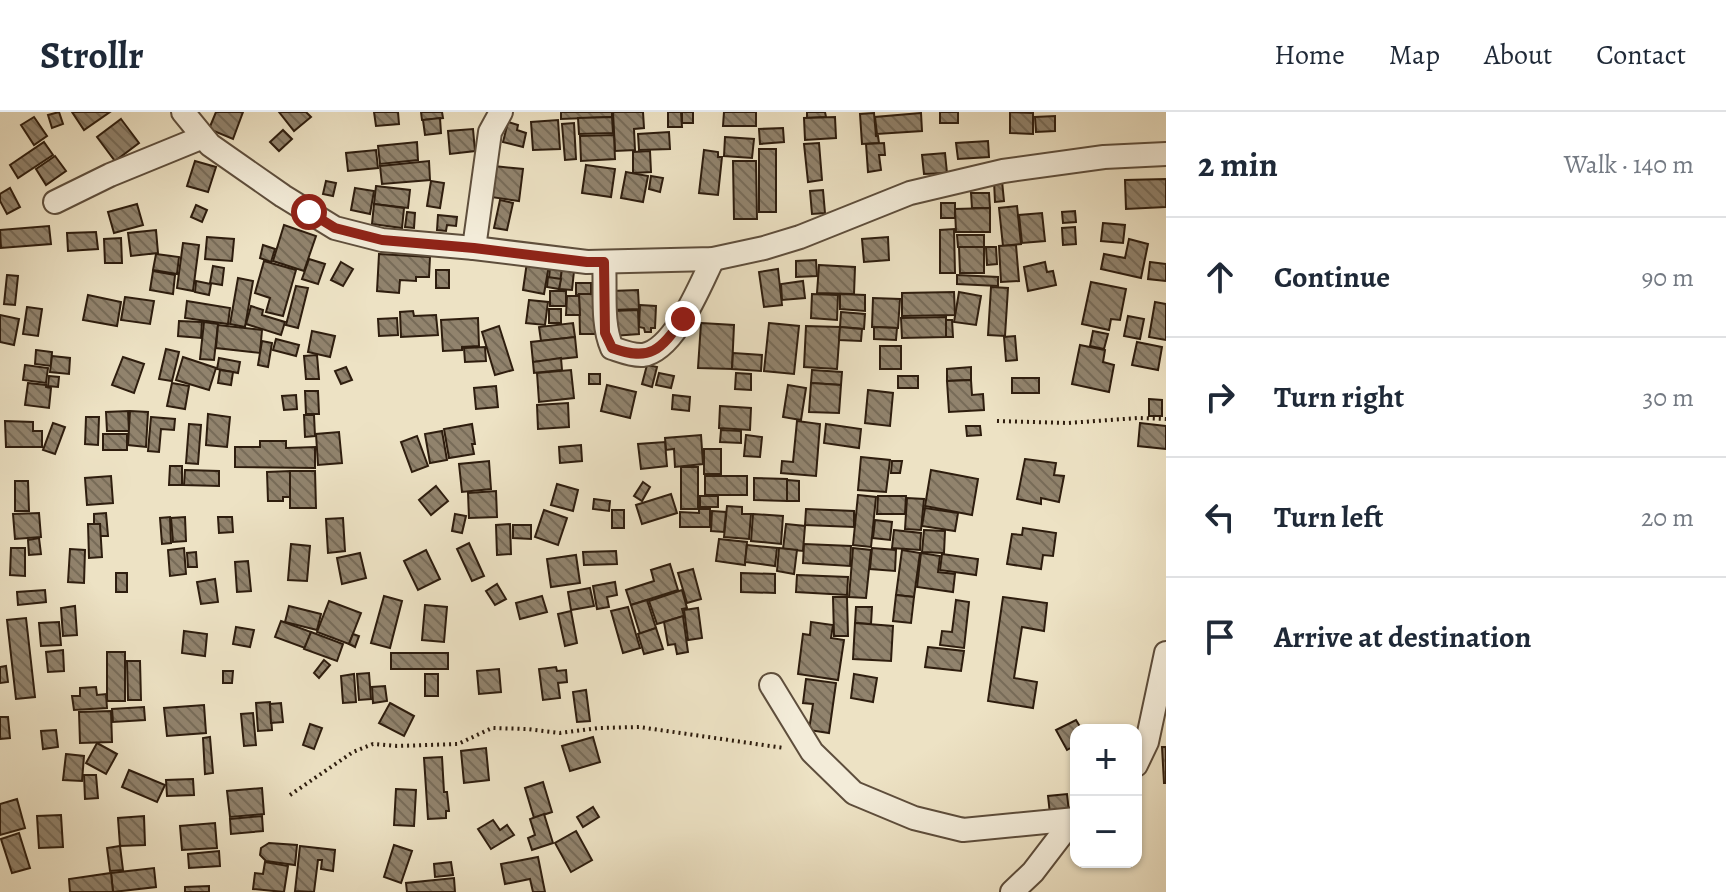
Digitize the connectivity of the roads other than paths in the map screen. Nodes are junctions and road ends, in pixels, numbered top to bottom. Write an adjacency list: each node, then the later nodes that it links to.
1 (183, 112): 3 (street)
2 (501, 112): 6 (street)
3 (203, 137): 5 (street); 6 (street)
4 (1166, 154): 7 (street)
5 (55, 202)
6 (474, 248): 8 (street)
7 (713, 259): 8 (street); 8 (street)
8 (604, 262)
9 (1166, 653): 11 (street)
10 (771, 685): 12 (street)
11 (1142, 752)
12 (1070, 820)
13 (1070, 825): 14 (street)
14 (1012, 892)

